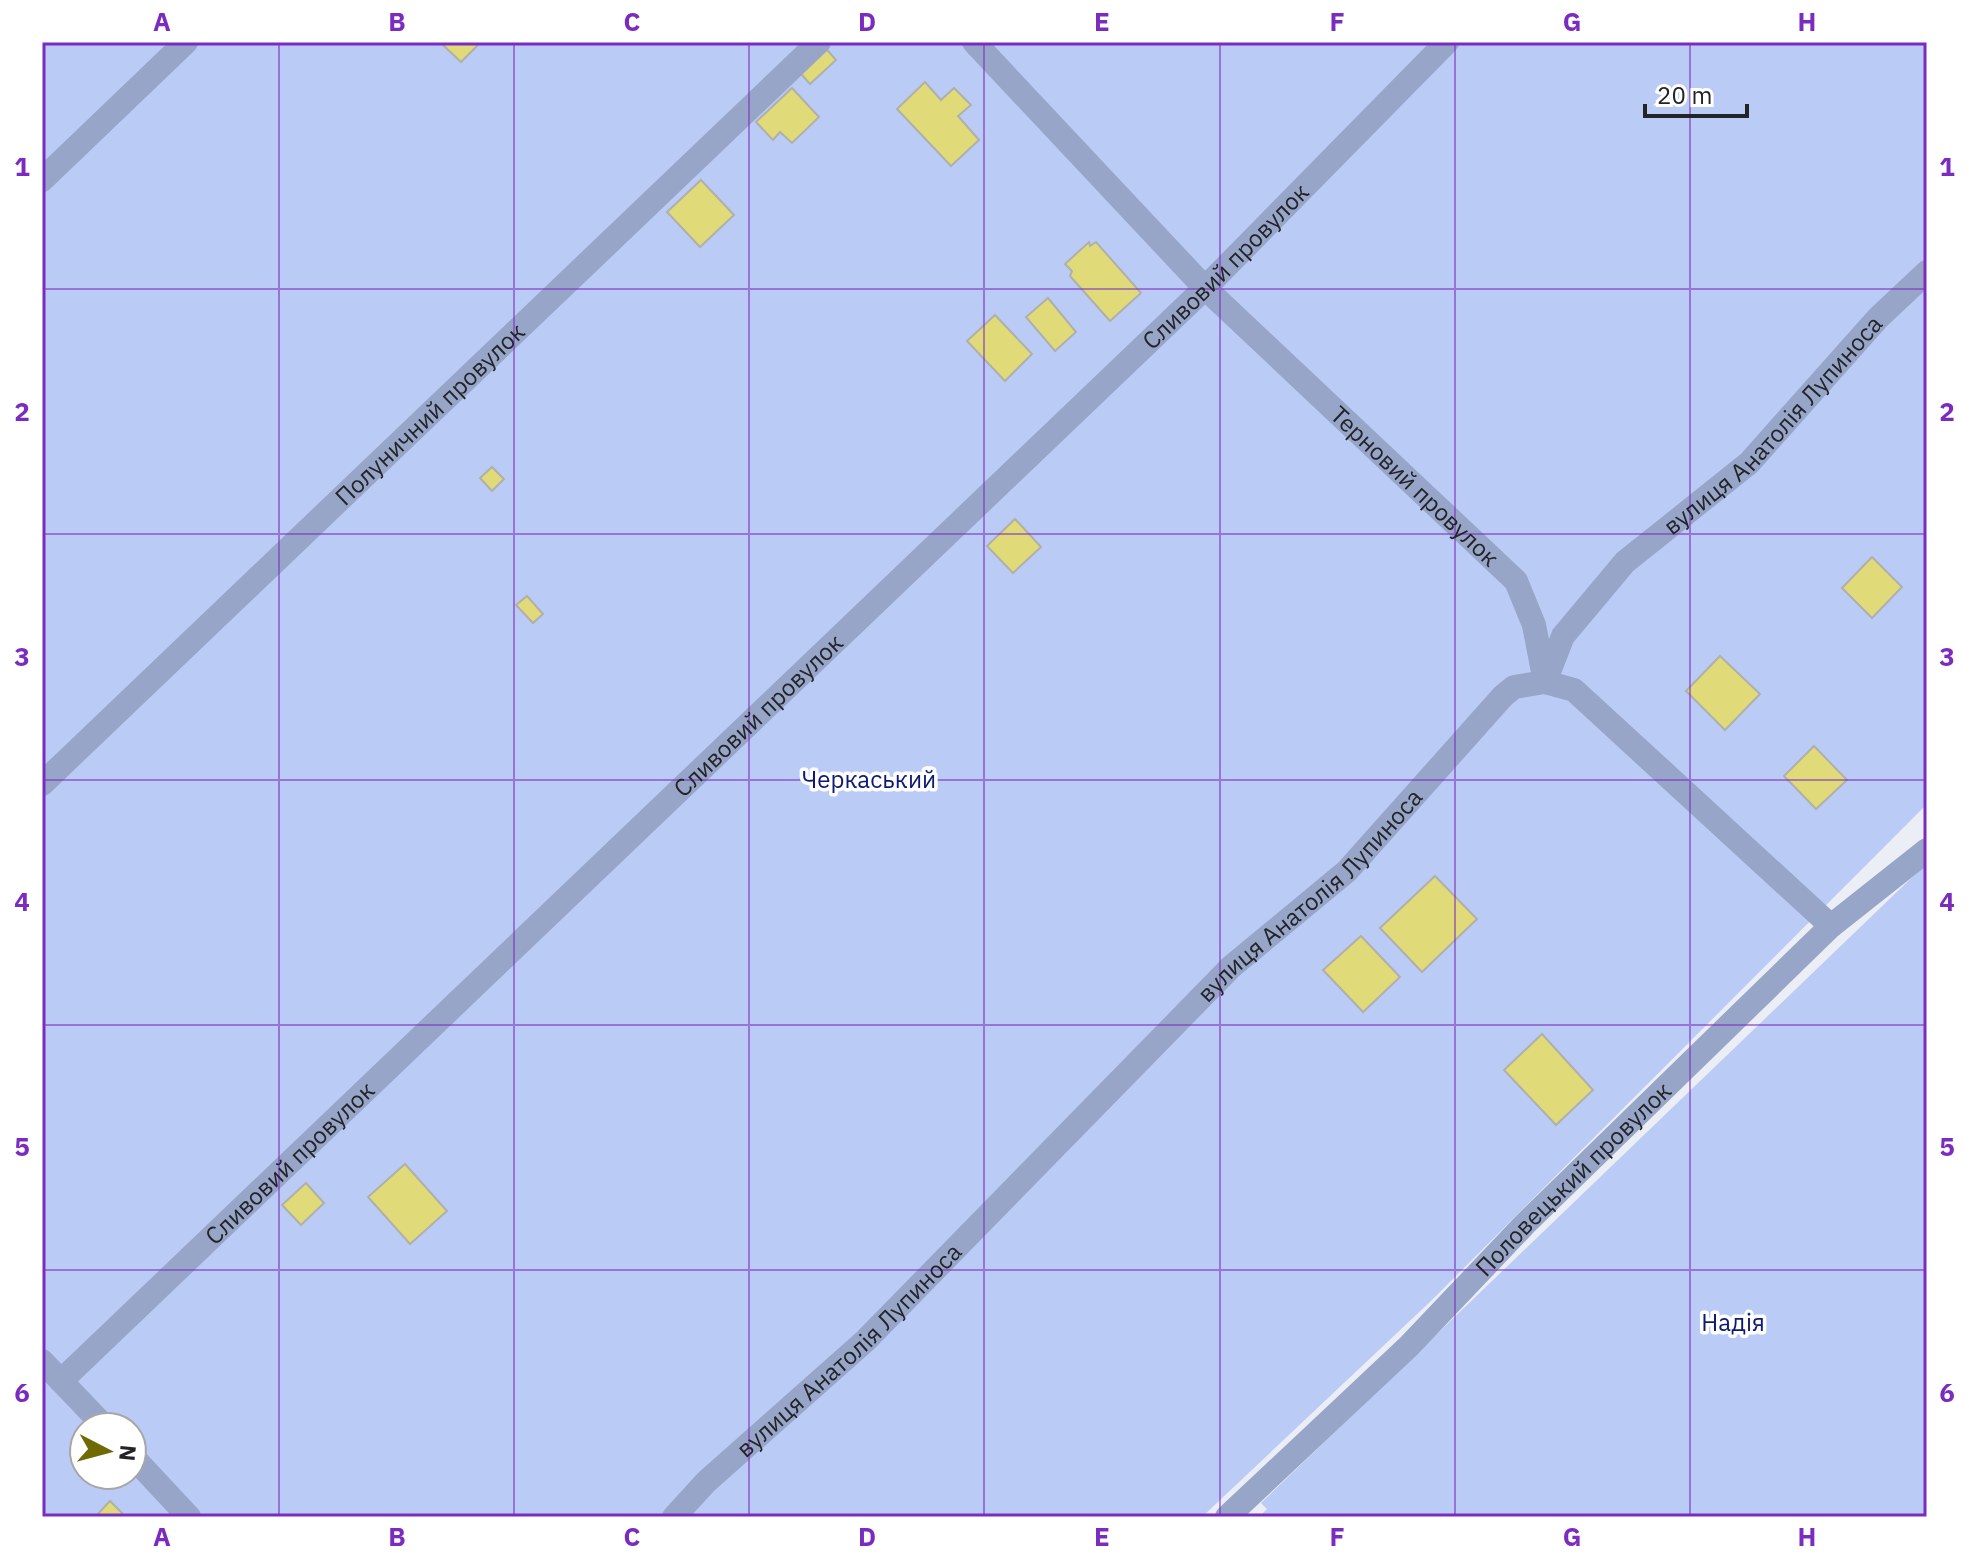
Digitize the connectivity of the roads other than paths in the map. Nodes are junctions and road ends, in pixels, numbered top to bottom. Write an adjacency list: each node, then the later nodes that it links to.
1 (186, 42): 5 (street)
2 (819, 42): 9 (street, Полуничний провулок)
3 (974, 42): 7 (street, Терновий провулок)
4 (1447, 42): 7 (street, Сливовий провулок)
5 (42, 180)
6 (1927, 272): 8 (street, вулиця Анатолія Лупиноса)
7 (1205, 288): 8 (street, Терновий провулок); 13 (street, Сливовий провулок)
8 (1545, 682): 11 (street); 17 (street, вулиця Анатолія Лупиноса)
9 (42, 784)
10 (1927, 850): 11 (street, Половецький провулок)
11 (1831, 926): 18 (street, Половецький провулок)
12 (42, 1361): 13 (street)
13 (61, 1381): 14 (street)
14 (90, 1411)
15 (148, 1473): 16 (street)
16 (189, 1517)
17 (674, 1517)
18 (1227, 1517)

